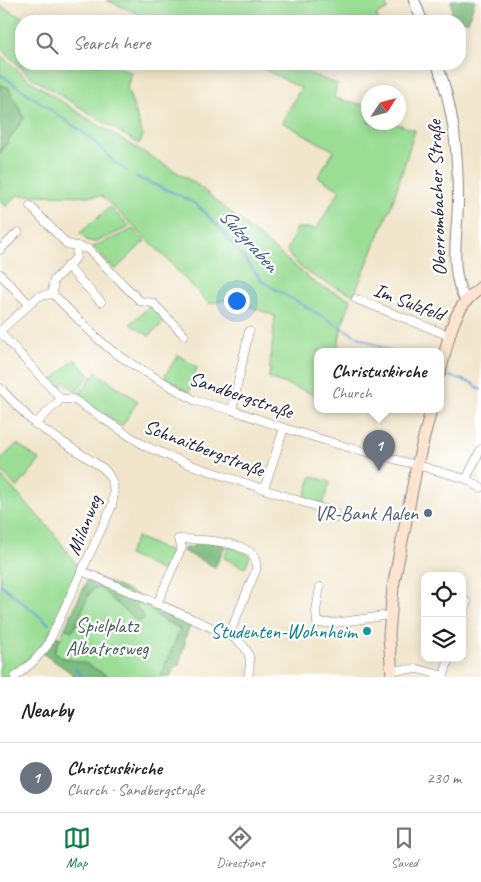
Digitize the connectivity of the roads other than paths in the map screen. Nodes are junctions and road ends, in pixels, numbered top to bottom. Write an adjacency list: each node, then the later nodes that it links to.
1 (414, 0): 2 (street)
2 (420, 15)
3 (439, 70): 13 (street, Oberrombacher Straße)
4 (30, 206): 6 (street)
5 (18, 232): 7 (street)
6 (77, 246): 8 (street); 18 (street)
7 (0, 250)
8 (67, 266): 11 (street); 14 (street)
9 (0, 274): 15 (street)
10 (481, 287): 13 (main road)
11 (54, 294): 15 (street); 23 (street, Sandbergstraße)
12 (356, 299): 19 (street, Im Sulzfeld)
13 (466, 301): 19 (main road)
14 (101, 302)
15 (29, 304): 17 (street)
16 (249, 331): 23 (street)
17 (0, 332): 22 (street)
18 (184, 335)
19 (450, 336): 20 (main road)
20 (444, 358)
21 (0, 388): 25 (street, Milanweg)
22 (61, 399): 25 (street); 31 (street, Schnaitbergstraße)
23 (232, 410): 26 (street, Sandbergstraße)
24 (430, 413): 28 (main road)
25 (35, 424): 33 (street, Milanweg)
26 (284, 428): 28 (street, Sandbergstraße); 31 (street)
27 (481, 449): 29 (street)
28 (417, 465): 29 (street, Sandbergstraße); 38 (main road)
29 (466, 480): 30 (street, Sandbergstraße)
30 (481, 488)
31 (264, 489): 32 (street, Schnaitbergstraße)
32 (334, 519)
33 (82, 571): 36 (street); 42 (street, Milanweg)
34 (320, 586): 38 (street)
35 (467, 602): 37 (street)
36 (157, 604): 39 (street); 39 (street)
37 (466, 605)
38 (390, 615): 41 (main road)
39 (230, 635): 43 (street)
40 (448, 662): 41 (street)
41 (391, 673)
42 (15, 677)
43 (248, 677)

